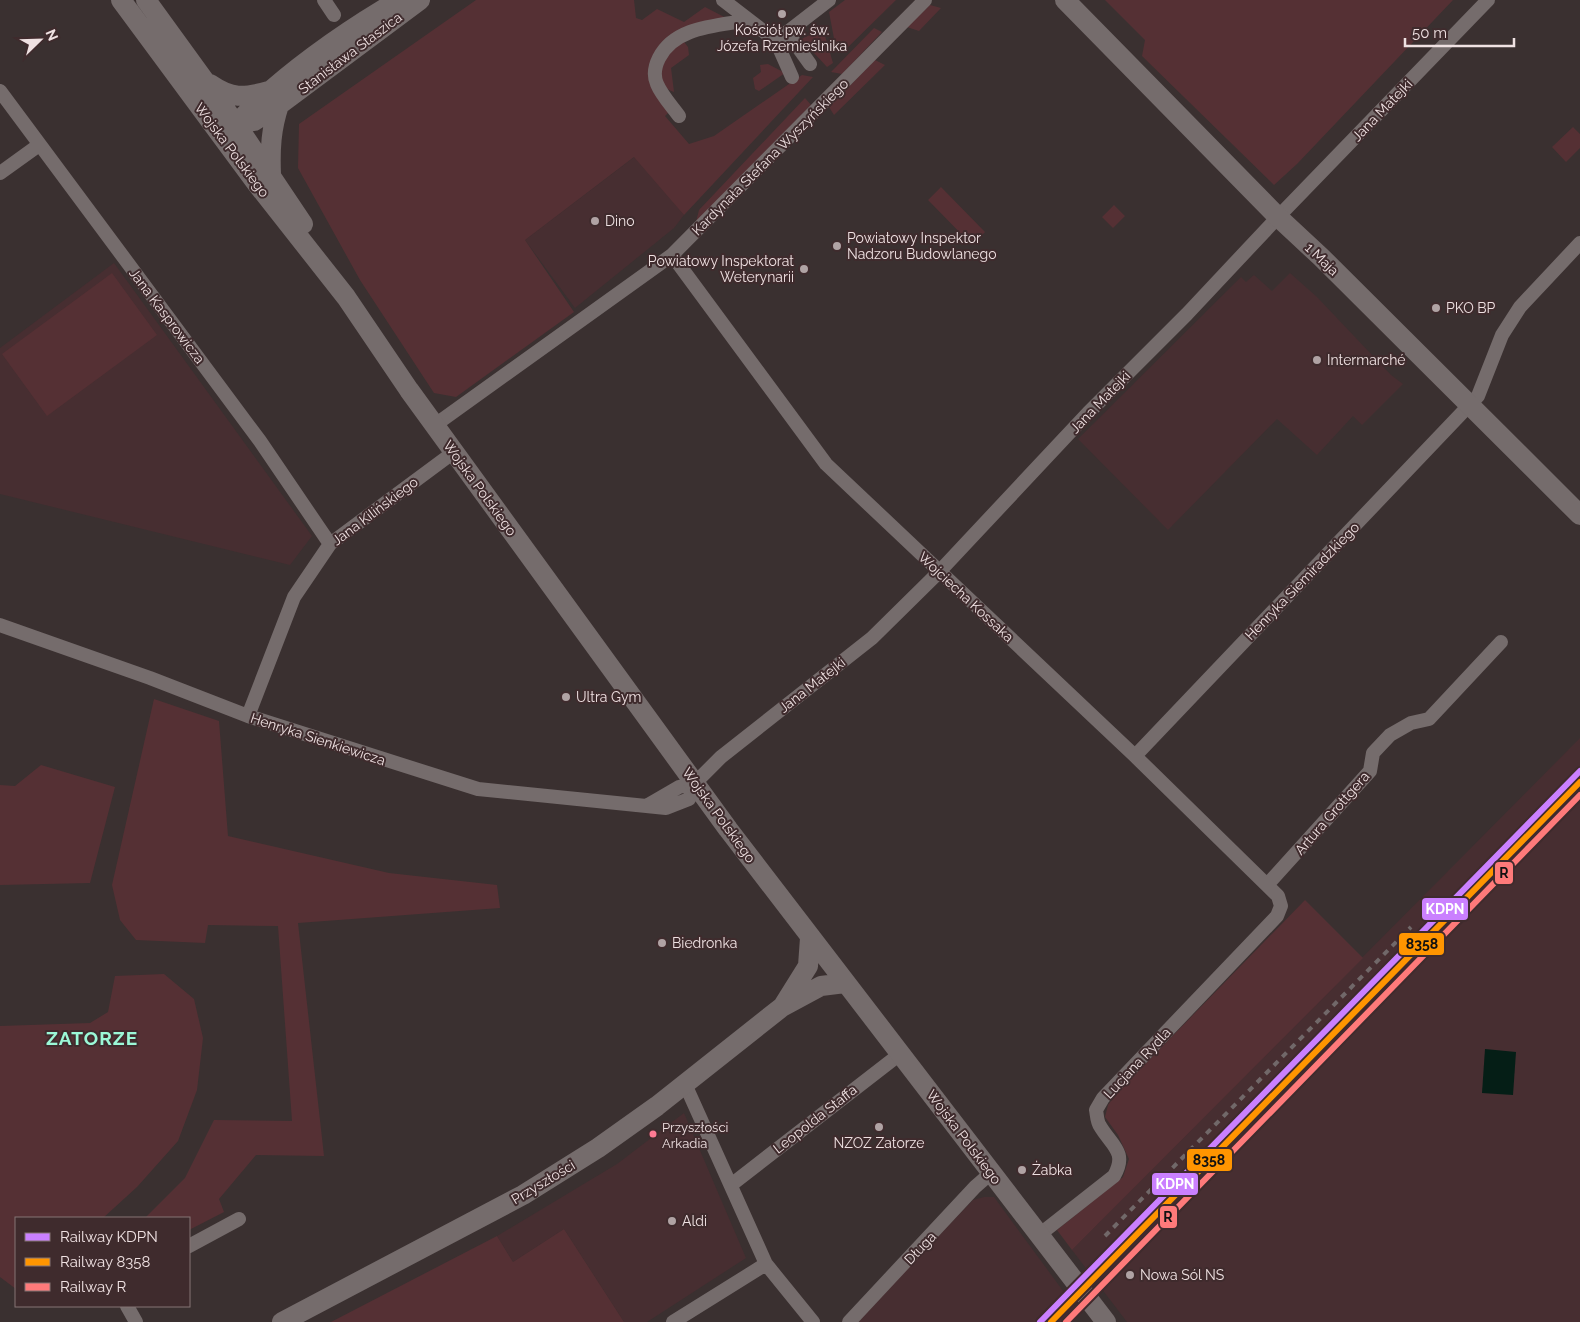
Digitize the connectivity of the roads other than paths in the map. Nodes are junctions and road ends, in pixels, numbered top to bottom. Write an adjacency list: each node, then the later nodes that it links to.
1 (121, 0): 19 (street, Wojska Polskiego)
2 (146, 0): 16 (street, Wojska Polskiego)
3 (324, 0): 11 (street)
4 (399, 0): 18 (street, Stanisława Staszica)
5 (420, 0): 18 (street, Stanisława Staszica)
6 (723, 0): 12 (street)
7 (829, 0): 13 (street)
8 (925, 0): 28 (street, Kardynała Stefana Wyszyńskiego)
9 (1065, 0): 26 (street, 1 Maja)
10 (1488, 0): 26 (street, Jana Matejki)
11 (334, 15)
12 (749, 20): 13 (street); 20 (street)
13 (781, 36): 14 (street); 15 (street)
14 (810, 64)
15 (792, 77)
16 (206, 81): 18 (street); 21 (street, Wojska Polskiego)
17 (0, 91): 22 (street, Jana Kasprowicza)
18 (274, 98): 21 (street); 25 (street)
19 (201, 109): 21 (street); 23 (street, Wojska Polskiego)
20 (679, 116)
21 (236, 124): 23 (street); 25 (street, Wojska Polskiego)
22 (39, 145): 24 (street); 34 (street, Jana Kasprowicza)
23 (238, 158): 29 (street, Wojska Polskiego)
24 (0, 173)
25 (271, 174): 29 (street, Wojska Polskiego)
26 (1278, 217): 30 (street, 1 Maja); 35 (street, Jana Matejki)
27 (1580, 243): 30 (street, Henryka Siemiradzkiego)
28 (672, 255): 31 (street, Kardynała Stefana Wyszyńskiego); 35 (street, Wojciecha Kossaka)
29 (346, 297): 31 (street, Wojska Polskiego)
30 (1470, 406): 33 (street, 1 Maja); 39 (street, Henryka Siemiradzkiego)
31 (435, 426): 32 (street, Wojska Polskiego)
32 (454, 452): 34 (street, Jana Kilińskiego); 40 (street, Wojska Polskiego)
33 (1580, 515)
34 (330, 544): 38 (street, Jana Kilińskiego)
35 (939, 572): 39 (street, Wojciecha Kossaka); 40 (street, Jana Matejki)
36 (0, 625): 38 (street, Henryka Sienkiewicza)
37 (1501, 642): 41 (street, Artura Grottgera)
38 (248, 716): 40 (street, Henryka Sienkiewicza)
39 (1135, 756): 41 (street, Wojciecha Kossaka)
40 (695, 783): 43 (street, Wojska Polskiego)
41 (1267, 885): 42 (street, Wojciecha Kossaka)
42 (1277, 916): 51 (street, Lucjana Rydla)
43 (810, 938): 44 (street, Wojska Polskiego); 45 (street, Przyszłości)
44 (845, 983): 45 (street, Przyszłości); 46 (street, Wojska Polskiego)
45 (782, 1007): 47 (street, Przyszłości)
46 (900, 1054): 48 (street, Wojska Polskiego); 49 (street, Leopolda Staffa)
47 (685, 1084): 49 (street); 56 (street, Przyszłości)
48 (991, 1173): 51 (street, Wojska Polskiego); 59 (street, Długa)
49 (731, 1185): 53 (street)
50 (239, 1220): 52 (street)
51 (1038, 1234): 60 (street, Wojska Polskiego)
52 (190, 1245)
53 (766, 1264): 57 (street); 58 (street)
54 (128, 1307): 55 (street)
55 (136, 1322)
56 (282, 1322)
57 (672, 1322)
58 (813, 1322)
59 (849, 1322)
60 (1106, 1322)

